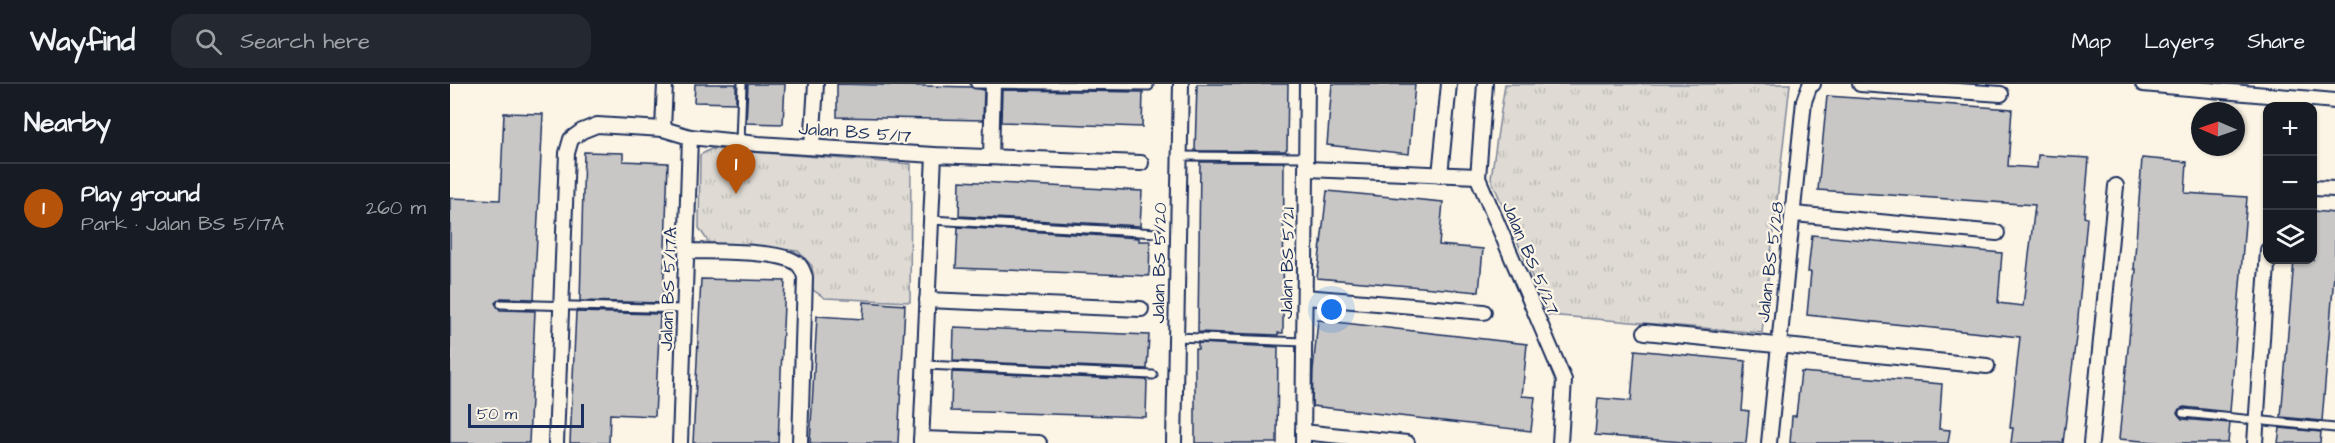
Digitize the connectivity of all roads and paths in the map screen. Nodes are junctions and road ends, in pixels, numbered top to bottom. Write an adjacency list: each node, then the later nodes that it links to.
1 (665, 84): 16 (street)
2 (742, 84): 18 (lane)
3 (816, 84): 19 (street)
4 (975, 84): 5 (lane)
5 (993, 84): 13 (lane); 22 (street)
6 (1181, 84): 21 (street, Jalan BS 5/20)
7 (1307, 84): 23 (street, Jalan BS 5/21)
8 (1449, 84): 25 (street)
9 (1485, 84): 26 (street, Jalan BS 5/27)
10 (1860, 84): 14 (street)
11 (2143, 84): 15 (street)
12 (1811, 85): 30 (street, Jalan BS 5/28)
13 (1149, 86)
14 (2001, 94)
15 (2335, 101)
16 (663, 129): 17 (street, Jalan BS 5/17); 39 (street, Jalan BS 5/17)
17 (690, 137): 18 (street, Jalan BS 5/17); 34 (street, Jalan BS 5/17A)
18 (740, 142): 19 (street, Jalan BS 5/17)
19 (812, 147): 20 (street, Jalan BS 5/17)
20 (933, 155): 22 (street, Jalan BS 5/17); 31 (street)
21 (1178, 156): 23 (lane); 44 (street, Jalan BS 5/20)
22 (991, 158): 24 (street, Jalan BS 5/17)
23 (1307, 163): 25 (street); 36 (street, Jalan BS 5/21)
24 (1141, 164)
25 (1440, 175): 26 (street)
26 (1478, 176): 61 (street, Jalan BS 5/27)
27 (2116, 186): 63 (street)
28 (2317, 188): 29 (street)
29 (2335, 189)
30 (1794, 214): 33 (street); 46 (street, Jalan BS 5/28)
31 (931, 220): 32 (lane); 37 (street)
32 (1157, 233)
33 (1998, 233)
34 (688, 251): 40 (street, Jalan BS 5/17A); 57 (street)
35 (2267, 264): 51 (street)
36 (1305, 297): 42 (street); 45 (street, Jalan BS 5/21)
37 (927, 300): 41 (street); 47 (street)
38 (501, 304): 39 (lane)
39 (561, 306): 40 (lane); 55 (street)
40 (685, 309): 56 (street, Jalan BS 5/17A)
41 (1141, 309)
42 (1484, 312)
43 (1645, 332): 46 (street)
44 (1176, 337): 45 (lane); 59 (street, Jalan BS 5/20)
45 (1304, 342): 53 (street, Jalan BS 5/21)
46 (1778, 346): 48 (street); 62 (street, Jalan BS 5/28)
47 (925, 365): 49 (lane); 54 (street)
48 (1987, 366)
49 (1153, 375)
50 (2183, 413): 51 (lane)
51 (2257, 420): 52 (lane); 64 (street)
52 (2335, 428)
53 (1303, 437): 60 (street)
54 (921, 441): 58 (street)
55 (556, 443)
56 (680, 443)
57 (800, 443)
58 (1039, 443)
59 (1174, 443)
60 (1407, 443)
61 (1560, 443)
62 (1769, 443)
63 (2091, 443)
64 (2255, 443)

